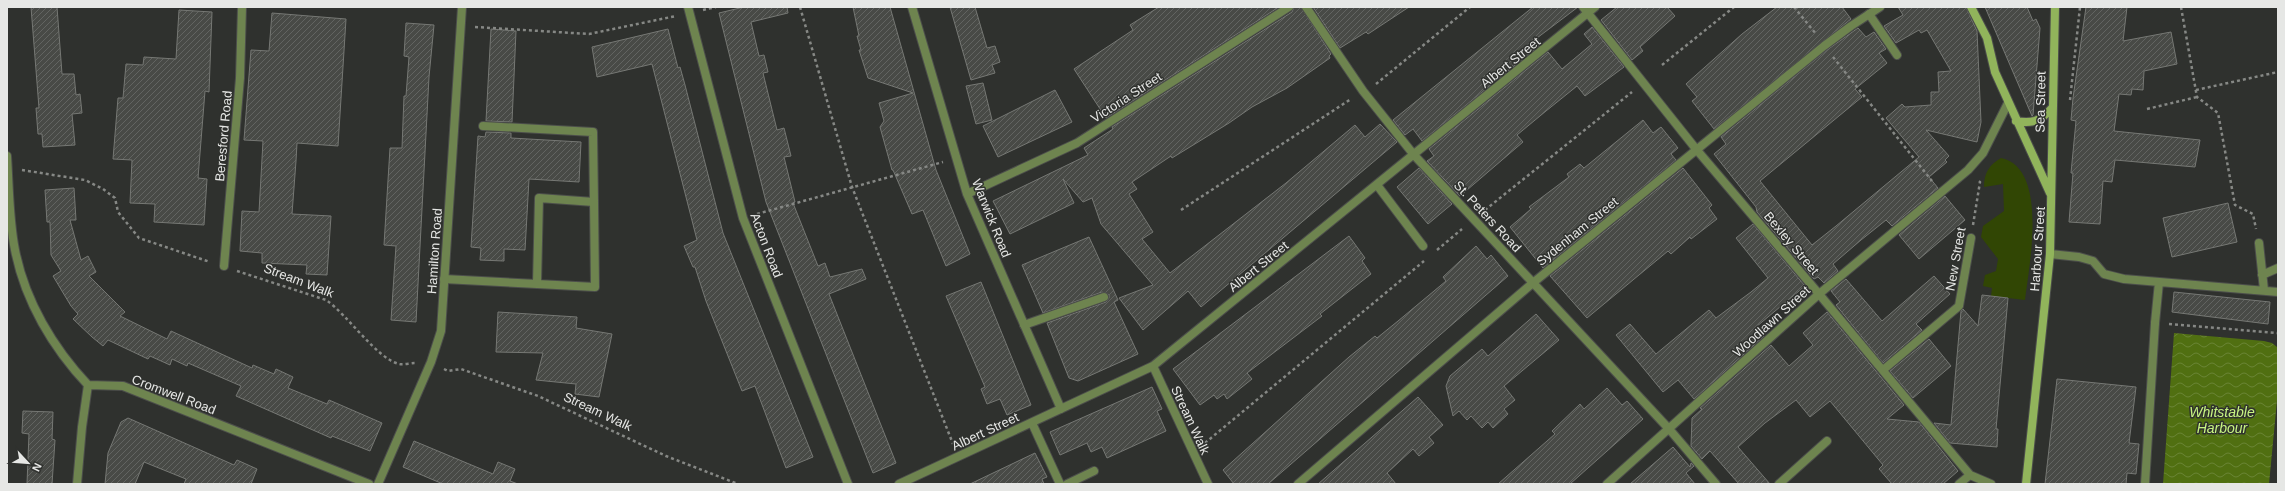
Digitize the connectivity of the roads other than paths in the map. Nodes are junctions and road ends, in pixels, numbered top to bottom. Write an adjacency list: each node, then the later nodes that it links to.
1 (242, 7): 30 (street, Beresford Road)
2 (462, 7): 33 (street, Hamilton Road)
3 (912, 7): 23 (street, Warwick Road)
4 (1290, 7): 23 (street, Victoria Street)
5 (1306, 7): 19 (street, St. Peters Road)
6 (1595, 7): 11 (street, Albert Street)
7 (1880, 7): 12 (street, Sydenham Street)
8 (1971, 7): 14 (main road, Harbour Street)
9 (2055, 7): 15 (main road, Sea Street)
10 (688, 10): 54 (street, Acton Road)
11 (1585, 10): 18 (street, Bexley Street); 19 (street, Albert Street)
12 (1869, 14): 13 (street); 18 (street, Sydenham Street)
13 (1897, 55)
14 (2008, 103): 16 (main road, Harbour Street); 39 (street, Woodlawn Street)
15 (2052, 108): 16 (main road); 24 (main road, Sea Street)
16 (2016, 121): 24 (main road, Harbour Street)
17 (483, 126): 25 (street)
18 (1696, 150): 34 (street, Sydenham Street); 39 (street, Bexley Street)
19 (1414, 155): 22 (street, Albert Street); 34 (street, St. Peters Road)
20 (7, 156): 21 (street)
21 (8, 168): 44 (street)
22 (1377, 185): 28 (street); 42 (street, Albert Street)
23 (968, 194): 41 (street, Warwick Road)
24 (2052, 198): 29 (main road, Harbour Street)
25 (594, 202): 36 (street); 36 (street)
26 (1971, 238): 43 (street, New Street)
27 (2259, 243): 32 (street)
28 (1423, 246)
29 (2050, 254): 35 (street); 65 (main road, Harbour Street)
30 (224, 266)
31 (2278, 268): 32 (street)
32 (2262, 275): 37 (street)
33 (444, 279): 36 (street); 53 (street, Hamilton Road)
34 (1534, 282): 47 (street, St. Peters Road); 59 (street, Sydenham Street)
35 (2159, 282): 37 (street); 66 (street)
36 (536, 284)
37 (2264, 290): 38 (street)
38 (2278, 292)
39 (1819, 294): 43 (street, Bexley Street); 47 (street, Woodlawn Street)
40 (1104, 297): 41 (street)
41 (1024, 325): 45 (street, Warwick Road)
42 (1154, 366): 45 (street, Albert Street); 58 (street, Stream Walk)
43 (1883, 370): 50 (street, Bexley Street)
44 (88, 385): 51 (street); 52 (street, Cromwell Road)
45 (1061, 409): 46 (street, Albert Street)
46 (1032, 422): 55 (street, Albert Street); 56 (street)
47 (1670, 430): 60 (street, Woodlawn Street); 61 (street, St. Peters Road)
48 (1827, 441): 62 (street)
49 (1094, 471): 57 (street)
50 (1970, 474): 63 (street); 64 (street, Bexley Street)
51 (77, 484)
52 (369, 484)
53 (378, 484)
54 (848, 484)
55 (899, 484)
56 (1060, 484)
57 (1067, 484)
58 (1208, 484)
59 (1298, 484)
60 (1607, 484)
61 (1716, 484)
62 (1779, 484)
63 (1959, 484)
64 (1991, 484)
65 (2026, 484)
66 (2145, 484)

